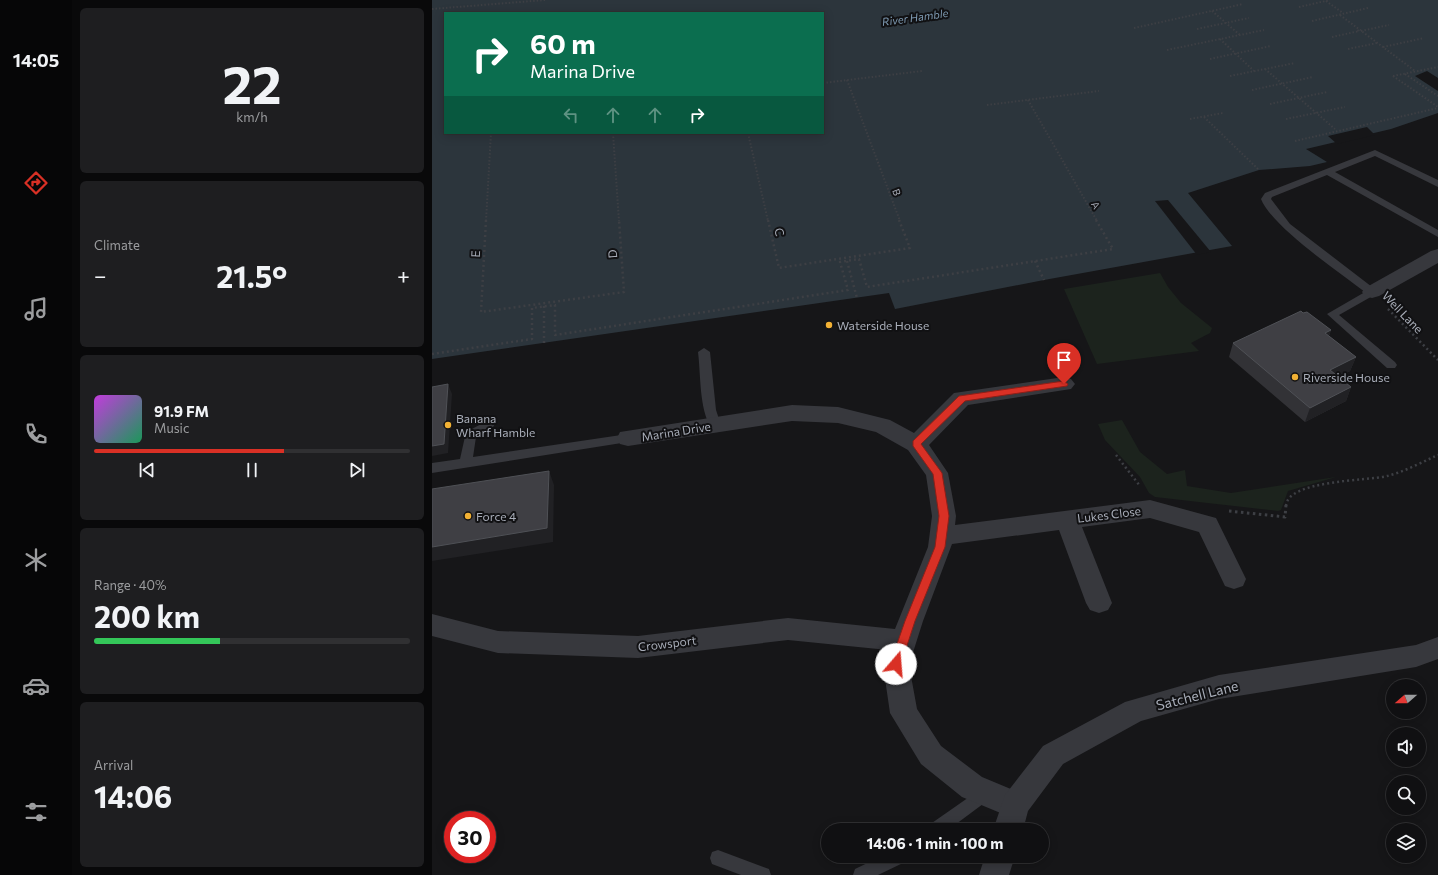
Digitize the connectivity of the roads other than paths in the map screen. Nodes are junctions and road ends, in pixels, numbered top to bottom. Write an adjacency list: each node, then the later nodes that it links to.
1 (1329, 172): 2 (lane); 3 (lane); 5 (lane)
2 (1438, 184)
3 (1438, 234)
4 (1438, 255): 5 (street)
5 (1372, 292): 7 (lane)
6 (704, 352): 10 (lane)
7 (1391, 364)
8 (1064, 384): 12 (street)
9 (489, 424): 13 (lane)
10 (716, 425): 11 (street, Marina Drive); 12 (street, Marina Drive)
11 (628, 438): 13 (lane, Marina Drive)
12 (916, 444): 16 (street, Marina Drive)
13 (466, 462): 14 (lane, Marina Drive)
14 (432, 468)
15 (1067, 520): 16 (street, Lukes Close); 17 (street, Lukes Close); 18 (street, Lukes Close)
16 (941, 536): 20 (street, Marina Drive)
17 (1234, 579)
18 (1099, 604)
19 (432, 625): 20 (street, Crowsport)
20 (903, 641): 22 (street, Marina Drive)
21 (1438, 648): 23 (street, Satchell Lane)
22 (985, 793): 23 (street, Marina Drive); 24 (lane)
23 (1015, 805): 25 (street, Satchell Lane)
24 (944, 823)
25 (1010, 823)
26 (718, 858): 29 (lane)
27 (885, 863): 30 (lane)
28 (998, 863): 31 (street)
29 (763, 875)
30 (861, 875)
31 (994, 875)

